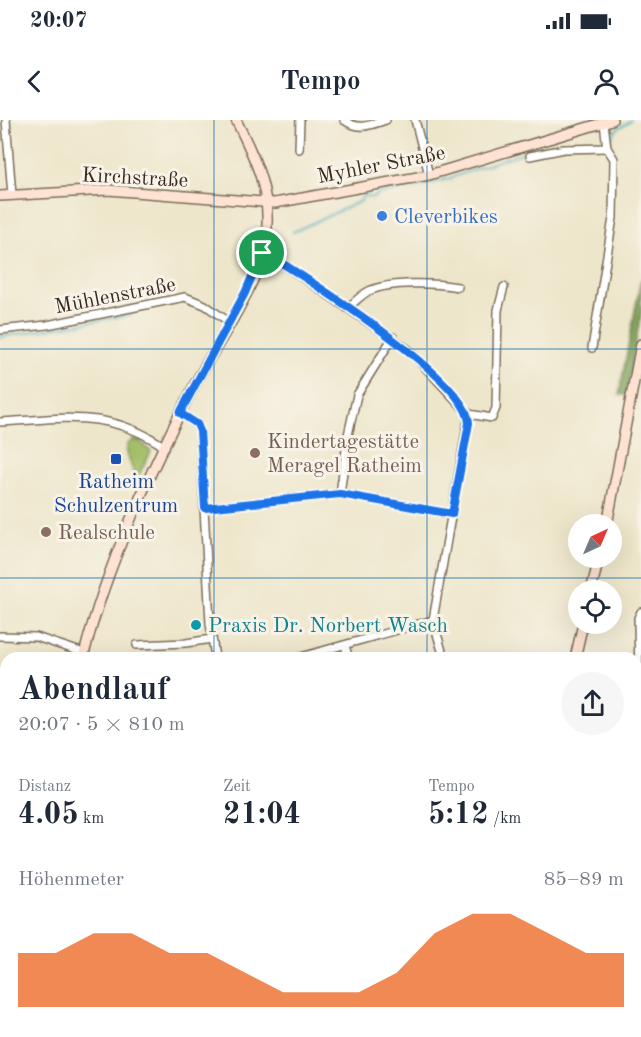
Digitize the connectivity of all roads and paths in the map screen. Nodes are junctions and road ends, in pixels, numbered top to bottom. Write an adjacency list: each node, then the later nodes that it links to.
1 (6, 120): 12 (street)
2 (236, 120): 14 (main road)
3 (300, 120): 9 (street)
4 (344, 120): 5 (street)
5 (386, 120)
6 (415, 120): 11 (street)
7 (608, 122): 8 (street, Myhler Straße); 11 (main road, Myhler Straße)
8 (607, 148): 10 (street); 23 (street, Myhler Straße)
9 (299, 149)
10 (530, 156)
11 (429, 175): 14 (main road, Myhler Straße)
12 (12, 195): 13 (main road, Kirchstraße); 14 (main road, Kirchstraße)
13 (0, 196)
14 (267, 204): 15 (main road)
15 (262, 253): 18 (street); 19 (main road)
16 (458, 287): 18 (street)
17 (504, 287): 25 (street)
18 (347, 308): 21 (street)
19 (229, 322): 20 (street, Mühlenstraße); 24 (main road)
20 (0, 330)
21 (393, 337): 25 (street); 28 (street)
22 (641, 344): 31 (main road)
23 (592, 348)
24 (180, 413): 27 (main road); 29 (street)
25 (469, 414): 30 (street)
26 (0, 422): 27 (street)
27 (165, 447): 40 (main road)
28 (340, 494): 29 (street); 30 (street)
29 (205, 508): 36 (street)
30 (452, 514): 33 (street)
31 (609, 514)
32 (641, 612): 46 (street)
33 (433, 620): 38 (street); 44 (street)
34 (581, 634): 45 (main road)
35 (0, 636): 39 (street)
36 (212, 639): 37 (street); 41 (street)
37 (137, 645)
38 (345, 646): 42 (street); 43 (street)
39 (73, 652)
40 (84, 652)
41 (214, 652)
42 (326, 652)
43 (347, 652)
44 (442, 652)
45 (576, 652)
46 (638, 652)

